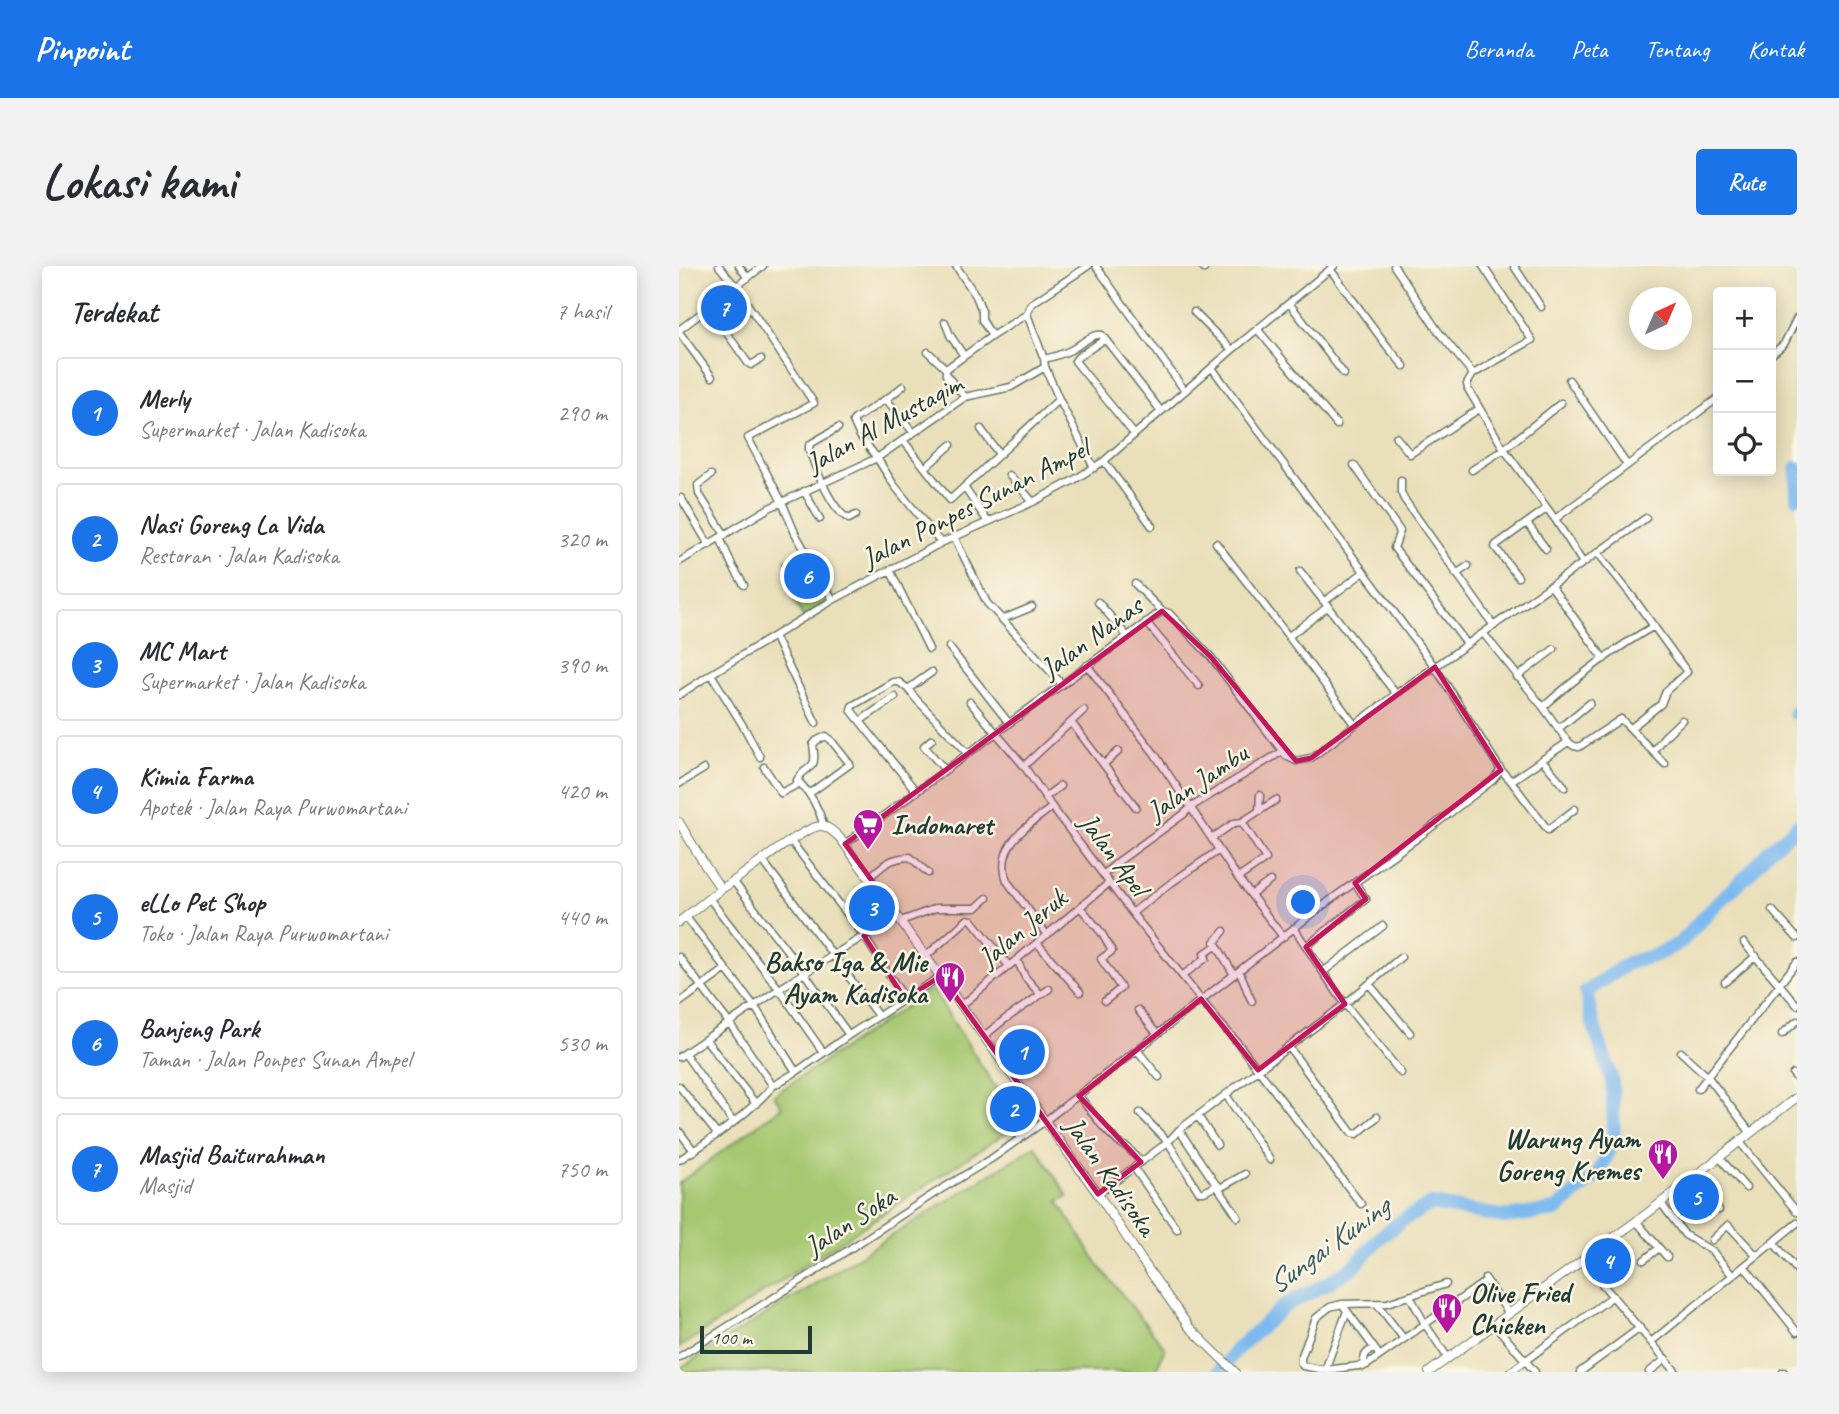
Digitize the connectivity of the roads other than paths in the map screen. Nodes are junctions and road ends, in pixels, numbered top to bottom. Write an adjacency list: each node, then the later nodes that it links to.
1 (719, 266): 12 (street)
2 (739, 266): 11 (street)
3 (1088, 266): 17 (street)
4 (1096, 266): 39 (street)
5 (1394, 266): 35 (street)
6 (1483, 266): 35 (street)
7 (1514, 266): 14 (street)
8 (759, 267): 11 (street)
9 (958, 267): 22 (street)
10 (1332, 267): 13 (street, Jalan Ponpes Sunan Ampel); 30 (street)
11 (748, 278): 12 (street)
12 (736, 287): 15 (street); 71 (street)
13 (1289, 303): 20 (street, Jalan Ponpes Sunan Ampel); 34 (street)
14 (1541, 307)
15 (709, 308): 21 (street); 28 (street)
16 (1194, 312): 24 (street)
17 (1027, 314): 22 (street); 29 (street)
18 (1797, 318): 25 (street)
19 (945, 323): 27 (street)
20 (1258, 330): 24 (street, Jalan Ponpes Sunan Ampel); 47 (street)
21 (679, 331): 36 (street)
22 (992, 336): 27 (street)
23 (1105, 338): 29 (street); 46 (street); 51 (street)
24 (1232, 350): 32 (street, Jalan Ponpes Sunan Ampel)
25 (1776, 351)
26 (927, 352): 33 (street)
27 (964, 356): 33 (street)
28 (761, 359)
29 (1044, 359): 31 (street)
30 (1404, 366)
31 (1045, 367): 40 (street, Jalan Al Mustaqim); 42 (street)
32 (1212, 368): 39 (street, Jalan Ponpes Sunan Ampel); 93 (street)
33 (946, 369): 40 (street)
34 (1345, 374)
35 (1473, 374): 45 (street)
36 (712, 377)
37 (1569, 380): 60 (street)
38 (904, 386): 41 (street)
39 (1185, 391): 46 (street, Jalan Ponpes Sunan Ampel)
40 (965, 397): 50 (street, Jalan Al Mustaqim)
41 (886, 399): 50 (street); 57 (street)
42 (1059, 399): 56 (street); 62 (street)
43 (1713, 402): 60 (street)
44 (1561, 403): 55 (street)
45 (1479, 409): 52 (street); 55 (street)
46 (1161, 411): 51 (street, Jalan Ponpes Sunan Ampel)
47 (1337, 425)
48 (838, 428): 67 (street)
49 (981, 429): 56 (street)
50 (913, 432): 53 (street, Jalan Al Mustaqim)
51 (1134, 434): 58 (street, Jalan Ponpes Sunan Ampel)
52 (1396, 437)
53 (903, 440): 57 (street, Jalan Al Mustaqim); 61 (street)
54 (951, 446): 61 (street)
55 (1504, 449): 63 (street); 73 (street)
56 (999, 454): 68 (street)
57 (877, 458): 67 (street, Jalan Al Mustaqim); 83 (street)
58 (1104, 461): 62 (street, Jalan Ponpes Sunan Ampel); 80 (street)
59 (1354, 465): 112 (street)
60 (1627, 465): 77 (street)
61 (925, 468): 68 (street)
62 (1094, 468): 72 (street, Jalan Ponpes Sunan Ampel)
63 (1472, 470)
64 (711, 475): 81 (street)
65 (1009, 475): 72 (street)
66 (1401, 481): 94 (street)
67 (822, 483): 69 (street, Jalan Al Mustaqim); 74 (street)
68 (964, 487): 78 (street)
69 (804, 491): 71 (street, Jalan Al Mustaqim); 76 (street)
70 (681, 498): 85 (street)
71 (782, 502): 81 (street, Jalan Al Mustaqim); 99 (street)
72 (1033, 502): 78 (street, Jalan Ponpes Sunan Ampel)
73 (1546, 509): 77 (street); 79 (street)
74 (856, 515)
75 (1646, 518): 87 (street)
76 (820, 519)
77 (1555, 519): 89 (street)
78 (988, 522): 82 (street, Jalan Ponpes Sunan Ampel)
79 (1527, 523): 86 (street); 95 (street)
80 (1152, 526)
81 (722, 537): 85 (street, Jalan Al Mustaqim); 97 (street)
82 (954, 537): 83 (street, Jalan Ponpes Sunan Ampel); 104 (street)
83 (941, 543): 91 (street, Jalan Ponpes Sunan Ampel)
84 (1216, 543): 111 (street)
85 (709, 545): 88 (street, Jalan Al Mustaqim)
86 (1546, 549)
87 (1598, 554): 89 (street); 107 (street)
88 (679, 562)
89 (1583, 563): 98 (street)
90 (1468, 566): 94 (street)
91 (890, 570): 99 (street, Jalan Ponpes Sunan Ampel); 114 (street)
92 (1300, 571): 101 (street)
93 (1364, 572): 101 (street); 118 (street)
94 (1456, 574): 106 (street)
95 (1518, 577)
96 (1135, 584): 103 (street)
97 (744, 585)
98 (1551, 586): 106 (street); 116 (street)
99 (833, 600): 109 (street, Jalan Ponpes Sunan Ampel)
100 (1098, 602): 110 (street)
101 (1327, 604): 111 (street); 125 (street)
102 (1032, 607): 104 (street)
103 (1162, 611): 105 (street, Jalan Nanas); 144 (street, Jalan Nanas)
104 (1003, 620): 122 (street)
105 (1146, 622): 110 (street, Jalan Nanas); 123 (street)
106 (1494, 626): 108 (street)
107 (1654, 626): 116 (street); 138 (street)
108 (1483, 633): 112 (street); 121 (street)
109 (774, 636): 120 (street, Jalan Ponpes Sunan Ampel); 134 (street)
110 (1127, 636): 117 (street, Jalan Nanas)
111 (1289, 636): 137 (street)
112 (1467, 644): 118 (street)
113 (949, 647): 135 (street)
114 (929, 649)
115 (1554, 649): 121 (street)
116 (1604, 659): 130 (street)
117 (1087, 665): 122 (street, Jalan Nanas); 168 (street)
118 (1436, 667): 125 (street); 155 (street)
119 (932, 672): 124 (street)
120 (711, 674): 126 (street, Jalan Ponpes Sunan Ampel); 147 (street)
121 (1517, 677): 130 (street)
122 (1062, 684): 135 (street, Jalan Nanas)
123 (1199, 686)
124 (908, 689): 133 (street); 146 (street)
125 (1396, 694): 137 (street)
126 (679, 695)
127 (895, 697): 133 (street)
128 (970, 702): 140 (street, Jalan Apel)
129 (1590, 703): 139 (street)
130 (1542, 707): 139 (street)
131 (1084, 710): 136 (street)
132 (1682, 720): 145 (street)
133 (860, 721): 161 (street)
134 (816, 723)
135 (1009, 723): 140 (street, Jalan Nanas)
136 (1070, 723): 149 (street); 151 (street)
137 (1354, 724): 144 (street)
138 (1631, 728): 142 (street); 145 (street)
139 (1558, 729): 142 (street)
140 (996, 732): 146 (street, Jalan Nanas); 151 (street, Jalan Apel)
141 (932, 739): 154 (street)
142 (1568, 742): 148 (street)
143 (1119, 751): 149 (street)
144 (1283, 751): 168 (street, Jalan Jambu)
145 (1653, 751): 150 (street)
146 (968, 753): 154 (street, Jalan Nanas)
147 (759, 757)
148 (1543, 761): 156 (street); 160 (street)
149 (1104, 764): 167 (street)
150 (1665, 764)
151 (1024, 765): 164 (street, Jalan Apel)
152 (764, 767): 157 (street)
153 (704, 769): 158 (street)
154 (945, 770): 161 (street, Jalan Nanas)
155 (1501, 770): 156 (street); 186 (street, Jalan Soka)
156 (1511, 781): 169 (street)
157 (800, 783): 162 (street); 162 (street)
158 (679, 785)
159 (1060, 786): 164 (street)
160 (1566, 787)
161 (916, 792): 176 (street, Jalan Nanas)
162 (810, 793): 173 (street)
163 (1260, 794): 170 (street)
164 (1045, 797): 166 (street, Jalan Apel)
165 (1276, 800): 170 (street)
166 (1052, 807): 180 (street, Jalan Apel); 200 (street)
167 (1136, 807)
168 (1191, 807): 174 (street); 180 (street, Jalan Jambu)
169 (1575, 808)
170 (1259, 811): 172 (street)
171 (679, 822): 187 (street)
172 (1242, 822): 174 (street); 182 (street)
173 (824, 826): 175 (street); 176 (street, Jalan Kadisoka)
174 (1212, 838): 177 (street)
175 (790, 840): 178 (street); 201 (street)
176 (845, 844): 181 (street, Jalan Kadisoka)
177 (1219, 850): 182 (street); 194 (street)
178 (763, 861): 184 (street); 208 (street)
179 (927, 873): 181 (street)
180 (1103, 875): 185 (street, Jalan Apel)
181 (870, 877): 193 (street, Jalan Kadisoka)
182 (1238, 878): 188 (street)
183 (1270, 881): 188 (street)
184 (734, 882): 187 (street); 219 (street)
185 (1109, 883): 191 (street, Jalan Jeruk); 194 (street, Jalan Apel)
186 (1355, 883): 198 (street, Jalan Soka); 207 (street)
187 (721, 889): 189 (street)
188 (1251, 895): 202 (street)
189 (709, 898): 195 (street); 226 (street)
190 (987, 898): 196 (street)
191 (1080, 907): 200 (street, Jalan Jeruk); 232 (street)
192 (1772, 910): 203 (street)
193 (895, 912): 196 (street, Jalan Kadisoka); 201 (street)
194 (1132, 913): 221 (street, Jalan Apel)
195 (682, 919): 216 (street)
196 (901, 921): 209 (street, Jalan Kadisoka)
197 (1383, 926): 217 (street)
198 (1294, 928): 202 (street, Jalan Soka); 207 (street)
199 (1224, 931): 206 (street)
200 (1047, 935): 204 (street, Jalan Jeruk)
201 (864, 936): 208 (street); 230 (street)
202 (1283, 937): 218 (street, Jalan Soka)
203 (1797, 938)
204 (1037, 943): 213 (street, Jalan Jeruk); 228 (street)
205 (1744, 943): 210 (street)
206 (1216, 946): 218 (street); 221 (street)
207 (1306, 946): 217 (street)
208 (834, 955): 219 (street); 240 (street)
209 (926, 956): 215 (street); 220 (street, Jalan Kadisoka)
210 (1756, 956): 222 (street); 223 (street)
211 (679, 957): 225 (street)
212 (1401, 957): 224 (street)
213 (1017, 960): 215 (street, Jalan Jeruk); 229 (street)
214 (1797, 962): 223 (street)
215 (1009, 966): 236 (street, Jalan Jeruk)
216 (726, 969): 225 (street); 238 (street)
217 (1323, 972): 235 (street)
218 (1236, 973): 231 (street, Jalan Soka); 233 (street)
219 (805, 974): 226 (street); 244 (street)
220 (941, 976): 230 (street); 236 (street, Jalan Kadisoka)
221 (1182, 976): 231 (street, Jalan Apel)
222 (1725, 982)
223 (1780, 983): 237 (street); 258 (street)
224 (1369, 984): 235 (street); 243 (street)
225 (702, 987): 234 (street); 242 (street)
226 (779, 989): 238 (street); 251 (street)
227 (1049, 989): 229 (street)
228 (1080, 992)
229 (1041, 995): 247 (street)
230 (905, 999): 240 (street)
231 (1201, 1000): 245 (street, Jalan Soka); 254 (street, Jalan Apel)
232 (1105, 1001)
233 (1252, 1001)
234 (679, 1003)
235 (1345, 1004): 249 (street); 256 (street)
236 (962, 1005): 247 (street, Jalan Kadisoka)
237 (1797, 1005)
238 (755, 1007): 242 (street); 255 (street)
239 (1138, 1010): 245 (street)
240 (878, 1016): 244 (street)
241 (1797, 1021): 246 (street)
242 (730, 1024): 248 (street); 260 (street)
243 (1410, 1032)
244 (849, 1034): 251 (street)
245 (1157, 1034): 250 (street, Jalan Soka)
246 (1782, 1034)
247 (984, 1037): 269 (street, Jalan Kadisoka)
248 (706, 1040): 253 (street); 265 (street)
249 (1288, 1046): 254 (street); 268 (street)
250 (1137, 1050): 257 (street); 263 (street, Jalan Soka)
251 (823, 1052): 255 (street)
252 (1681, 1052): 258 (street)
253 (682, 1056): 270 (street)
254 (1258, 1070): 262 (street); 290 (street, Jalan Apel)
255 (796, 1072): 260 (street)
256 (1401, 1073)
257 (1159, 1077)
258 (1708, 1077): 261 (street); 273 (street)
259 (679, 1086): 274 (street)
260 (773, 1086): 265 (street)
261 (1698, 1089)
262 (1226, 1095): 267 (street); 281 (street)
263 (1079, 1096): 269 (street, Jalan Soka); 282 (street)
264 (1797, 1097): 273 (street)
265 (756, 1104): 270 (street)
266 (1140, 1113): 276 (street)
267 (1198, 1116): 272 (street); 277 (street)
268 (1377, 1117)
269 (1045, 1121): 288 (street, Jalan Kadisoka); 322 (street, Jalan Soka)
270 (733, 1122): 274 (street)
271 (679, 1130): 278 (street)
272 (1179, 1130): 276 (street); 286 (street)
273 (1749, 1132): 275 (street)
274 (717, 1134): 278 (street)
275 (1739, 1141): 279 (street); 292 (street)
276 (1168, 1142): 282 (street); 286 (street)
277 (1217, 1145)
278 (694, 1151): 280 (street)
279 (1719, 1157): 285 (street); 287 (street)
280 (679, 1159)
281 (1271, 1160)
282 (1141, 1161): 283 (street)
283 (1134, 1168): 288 (street); 296 (street)
284 (1245, 1174): 286 (street)
285 (1691, 1178): 289 (street); 291 (street)
286 (1219, 1187): 293 (street)
287 (1746, 1188)
288 (1098, 1194): 328 (street, Jalan Kadisoka)
289 (1661, 1203): 294 (street); 306 (street)
290 (1361, 1204)
291 (1719, 1210)
292 (1797, 1212)
293 (1238, 1217)
294 (1636, 1222): 299 (street); 303 (street)
295 (1797, 1223): 298 (street)
296 (1177, 1229)
297 (1712, 1240): 300 (street)
298 (1773, 1242): 300 (street); 305 (street)
299 (1659, 1248): 301 (street); 302 (street)
300 (1756, 1255): 304 (street)
301 (1667, 1258)
302 (1644, 1260)
303 (1583, 1261): 309 (street); 313 (street)
304 (1744, 1266): 306 (street); 317 (street)
305 (1797, 1270)
306 (1732, 1275): 319 (street)
307 (1446, 1284): 308 (street)
308 (1410, 1296): 311 (street); 314 (street)
309 (1613, 1296): 316 (street); 325 (street)
310 (1342, 1304): 311 (street); 312 (street); 327 (street)
311 (1377, 1304): 318 (street)
312 (1347, 1311): 320 (street); 327 (street)
313 (1509, 1314): 314 (street); 315 (street)
314 (1425, 1324): 318 (street); 323 (street)
315 (1495, 1325): 323 (street); 325 (street)
316 (1640, 1328): 319 (street); 332 (street)
317 (1797, 1332)
318 (1404, 1339): 321 (street)
319 (1651, 1342): 324 (street)
320 (1374, 1349): 321 (street); 326 (street)
321 (1380, 1356): 326 (street)
322 (679, 1357)
323 (1448, 1358): 329 (street)
324 (1666, 1359): 333 (street); 334 (street)
325 (1527, 1360): 330 (street); 331 (street)
326 (1363, 1367): 327 (street)
327 (1325, 1370)
328 (1235, 1372)
329 (1429, 1372)
330 (1510, 1372)
331 (1535, 1372)
332 (1580, 1372)
333 (1649, 1372)
334 (1677, 1372)

